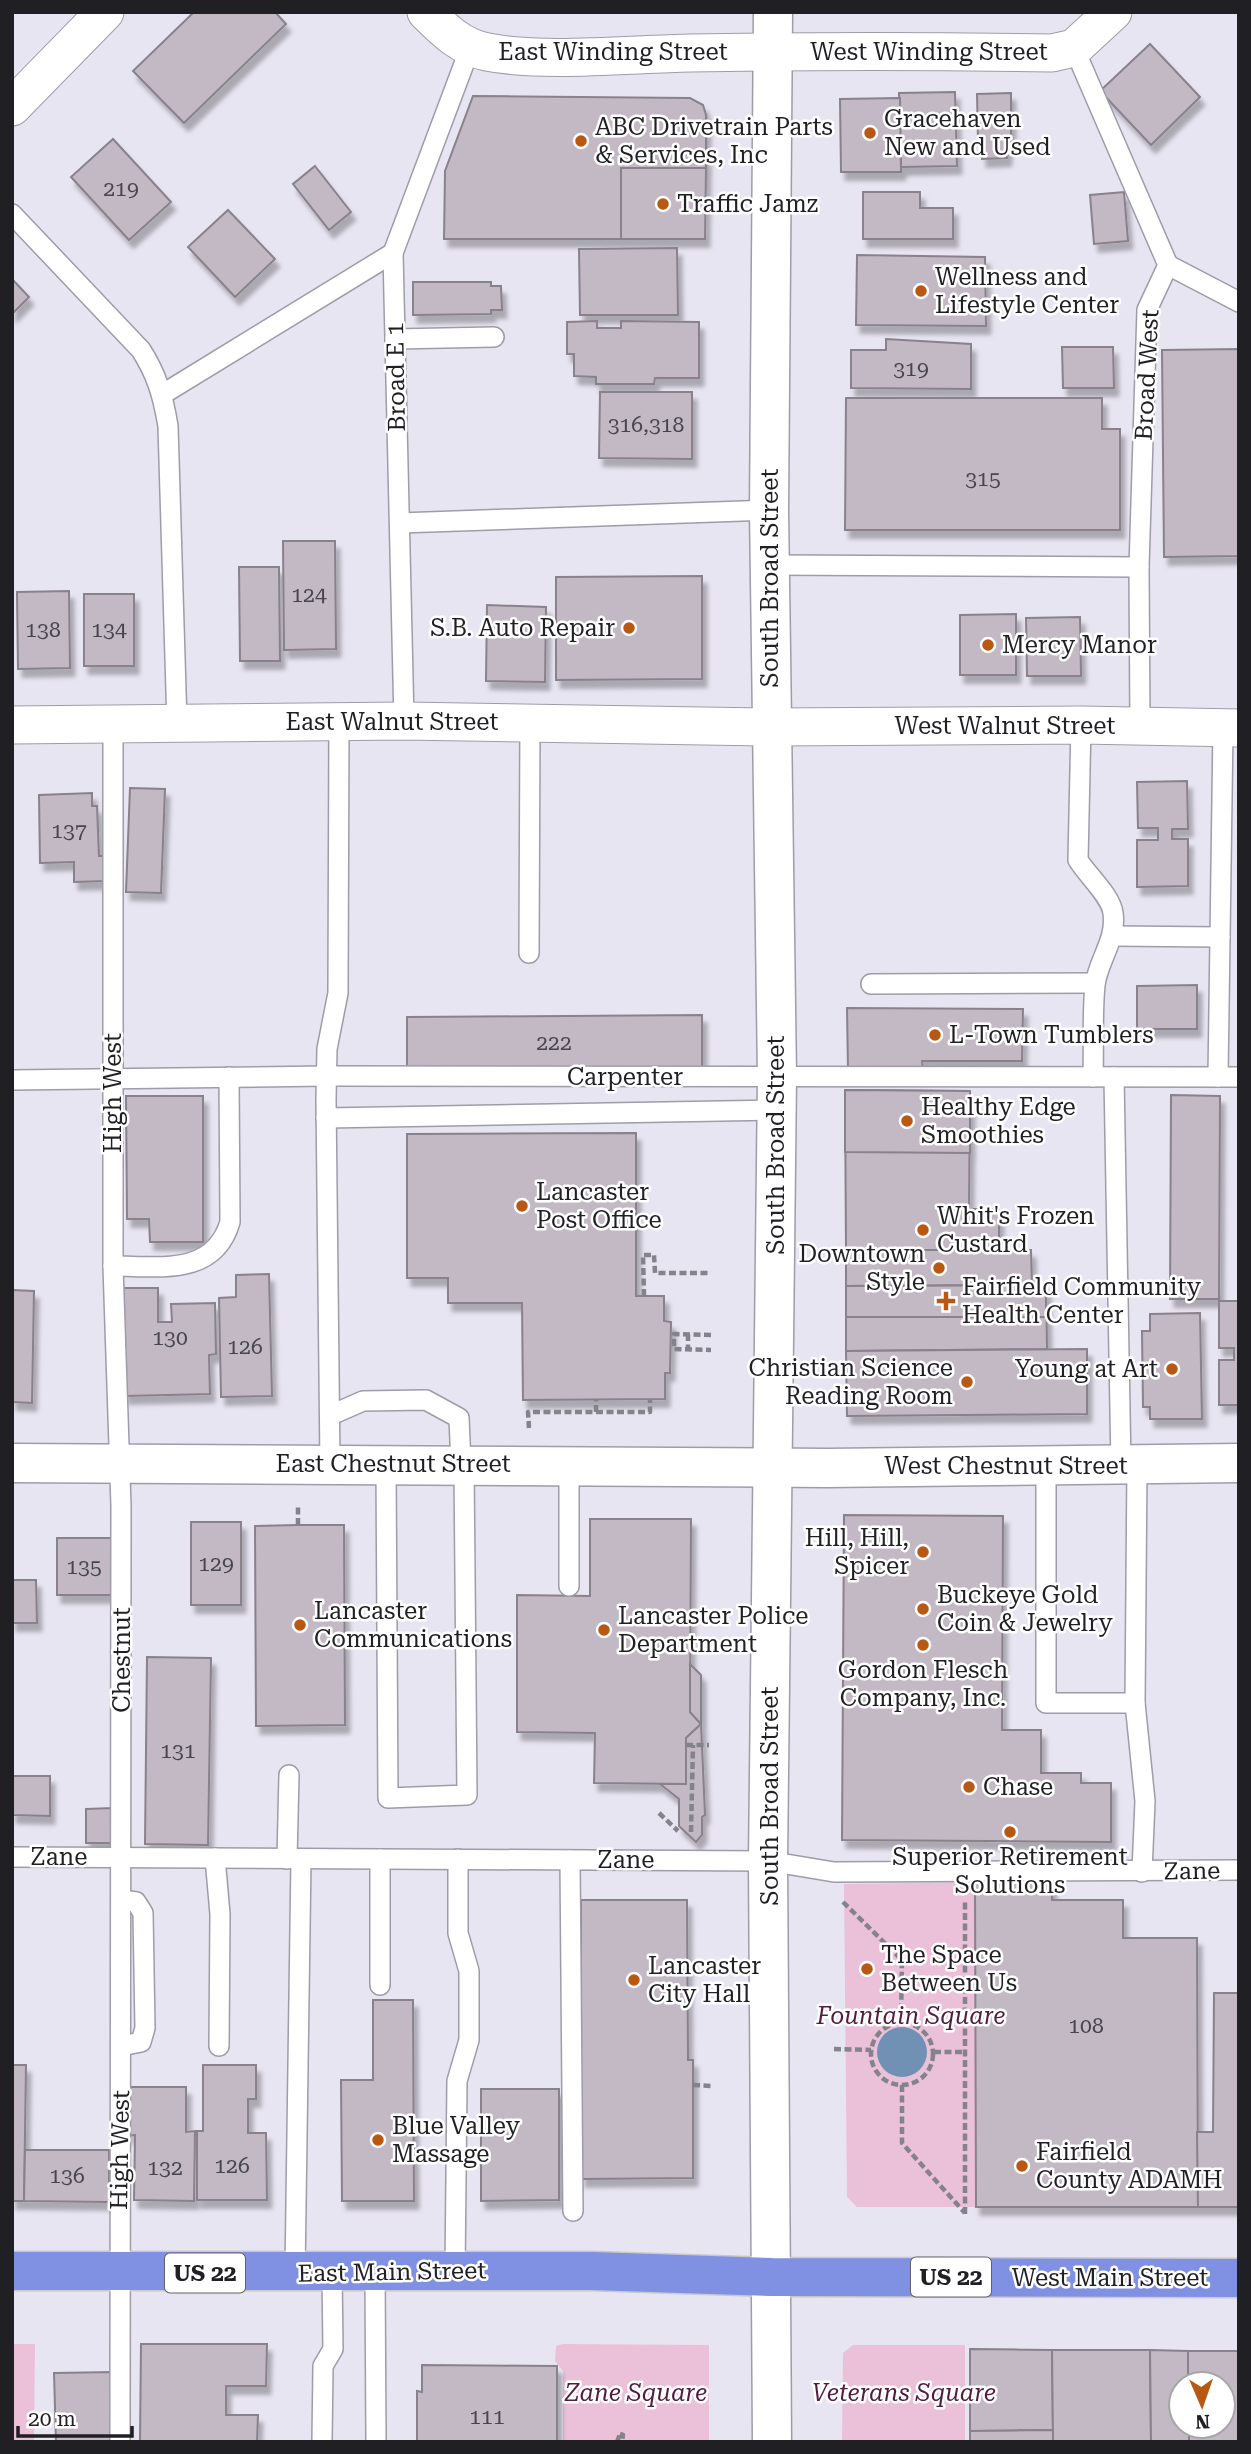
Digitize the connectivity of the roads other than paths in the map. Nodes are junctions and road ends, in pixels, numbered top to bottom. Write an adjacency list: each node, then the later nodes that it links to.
1 (104, 12): 8 (street)
2 (426, 12): 5 (street, East Winding Street)
3 (772, 12): 7 (main road, South Broad Street)
4 (1113, 12): 6 (street, West Winding Street)
5 (470, 48): 7 (street, East Winding Street); 10 (lane, Broad E 1)
6 (1074, 48): 7 (street, West Winding Street); 11 (lane)
7 (772, 52): 16 (main road, South Broad Street)
8 (12, 107)
9 (12, 214): 15 (lane)
10 (393, 253): 14 (lane, Broad E 1); 15 (lane)
11 (1168, 265): 12 (lane); 19 (lane, Broad West)
12 (1239, 302)
13 (494, 337): 14 (lane)
14 (395, 339): 17 (lane, Broad E 1)
15 (163, 394): 24 (lane)
16 (769, 510): 17 (lane); 18 (main road, South Broad Street)
17 (400, 523): 21 (lane, Broad E 1)
18 (769, 565): 19 (lane); 28 (main road, South Broad Street)
19 (1139, 567): 27 (lane, Broad West)
20 (339, 721): 21 (street, East Walnut Street); 24 (street, East Walnut Street); 35 (lane)
21 (404, 721): 22 (street, East Walnut Street)
22 (530, 721): 28 (street, East Walnut Street); 32 (lane)
23 (113, 724): 24 (street, East Walnut Street); 25 (street, East Walnut Street); 41 (lane, High West)
24 (177, 724)
25 (12, 725)
26 (1081, 725): 27 (street, West Walnut Street); 28 (street, West Walnut Street); 30 (lane)
27 (1140, 726): 29 (street, West Walnut Street)
28 (771, 727): 43 (main road, South Broad Street)
29 (1231, 728): 31 (lane)
30 (1113, 936): 31 (lane); 33 (lane)
31 (1220, 937): 39 (lane)
32 (529, 953)
33 (1095, 983): 34 (lane); 37 (lane)
34 (872, 984)
35 (328, 1076): 36 (lane, Carpenter); 43 (lane, Carpenter); 44 (lane)
36 (229, 1077): 41 (lane, Carpenter); 45 (lane)
37 (1093, 1077): 38 (lane, Carpenter); 43 (lane, Carpenter)
38 (1114, 1077): 39 (lane, Carpenter); 55 (lane)
39 (1218, 1077): 40 (lane, Carpenter)
40 (1239, 1077)
41 (112, 1079): 42 (lane, Carpenter); 45 (lane, High West)
42 (12, 1080)
43 (776, 1094): 44 (lane); 56 (main road, South Broad Street)
44 (326, 1118): 46 (lane)
45 (113, 1266): 47 (lane, High West)
46 (331, 1415): 50 (lane); 52 (lane)
47 (120, 1463): 49 (main road, East Chestnut Street); 50 (main road, East Chestnut Street); 61 (lane, Chestnut)
48 (1239, 1463): 55 (main road, West Chestnut Street)
49 (12, 1464)
50 (330, 1464): 51 (main road, East Chestnut Street)
51 (386, 1465): 52 (main road, East Chestnut Street); 52 (lane)
52 (463, 1465): 53 (main road, East Chestnut Street)
53 (569, 1466): 56 (main road, East Chestnut Street); 57 (lane)
54 (1046, 1466): 55 (main road, West Chestnut Street); 56 (main road, West Chestnut Street); 58 (lane)
55 (1129, 1466): 58 (lane)
56 (773, 1467): 67 (main road, South Broad Street)
57 (569, 1586)
58 (1135, 1703): 69 (lane)
59 (289, 1775): 63 (lane)
60 (12, 1857): 61 (lane, Zane)
61 (122, 1857): 62 (lane, Zane); 75 (lane, High West)
62 (215, 1858): 63 (lane, Zane); 71 (lane)
63 (294, 1859): 64 (lane, Zane); 77 (lane)
64 (380, 1859): 65 (lane, Zane); 70 (lane)
65 (458, 1859): 66 (lane, Zane); 74 (lane)
66 (570, 1860): 67 (lane, Zane); 72 (lane)
67 (768, 1861): 69 (lane, Zane); 78 (main road, South Broad Street)
68 (1239, 1870): 69 (lane, Zane)
69 (1142, 1872)
70 (380, 1985)
71 (219, 2046)
72 (573, 2211)
73 (12, 2271): 75 (highway, East Main Street / US 22)
74 (456, 2271): 76 (highway, East Main Street / US 22); 78 (highway, East Main Street / US 22)
75 (118, 2272): 77 (highway, East Main Street / US 22); 80 (lane, High West)
76 (375, 2272): 77 (highway, East Main Street / US 22); 82 (lane)
77 (313, 2273): 81 (lane)
78 (772, 2277): 79 (highway, West Main Street / US 22); 83 (main road, South Broad Street)
79 (1239, 2278)
80 (120, 2442)
81 (322, 2442)
82 (376, 2442)
83 (772, 2442)

